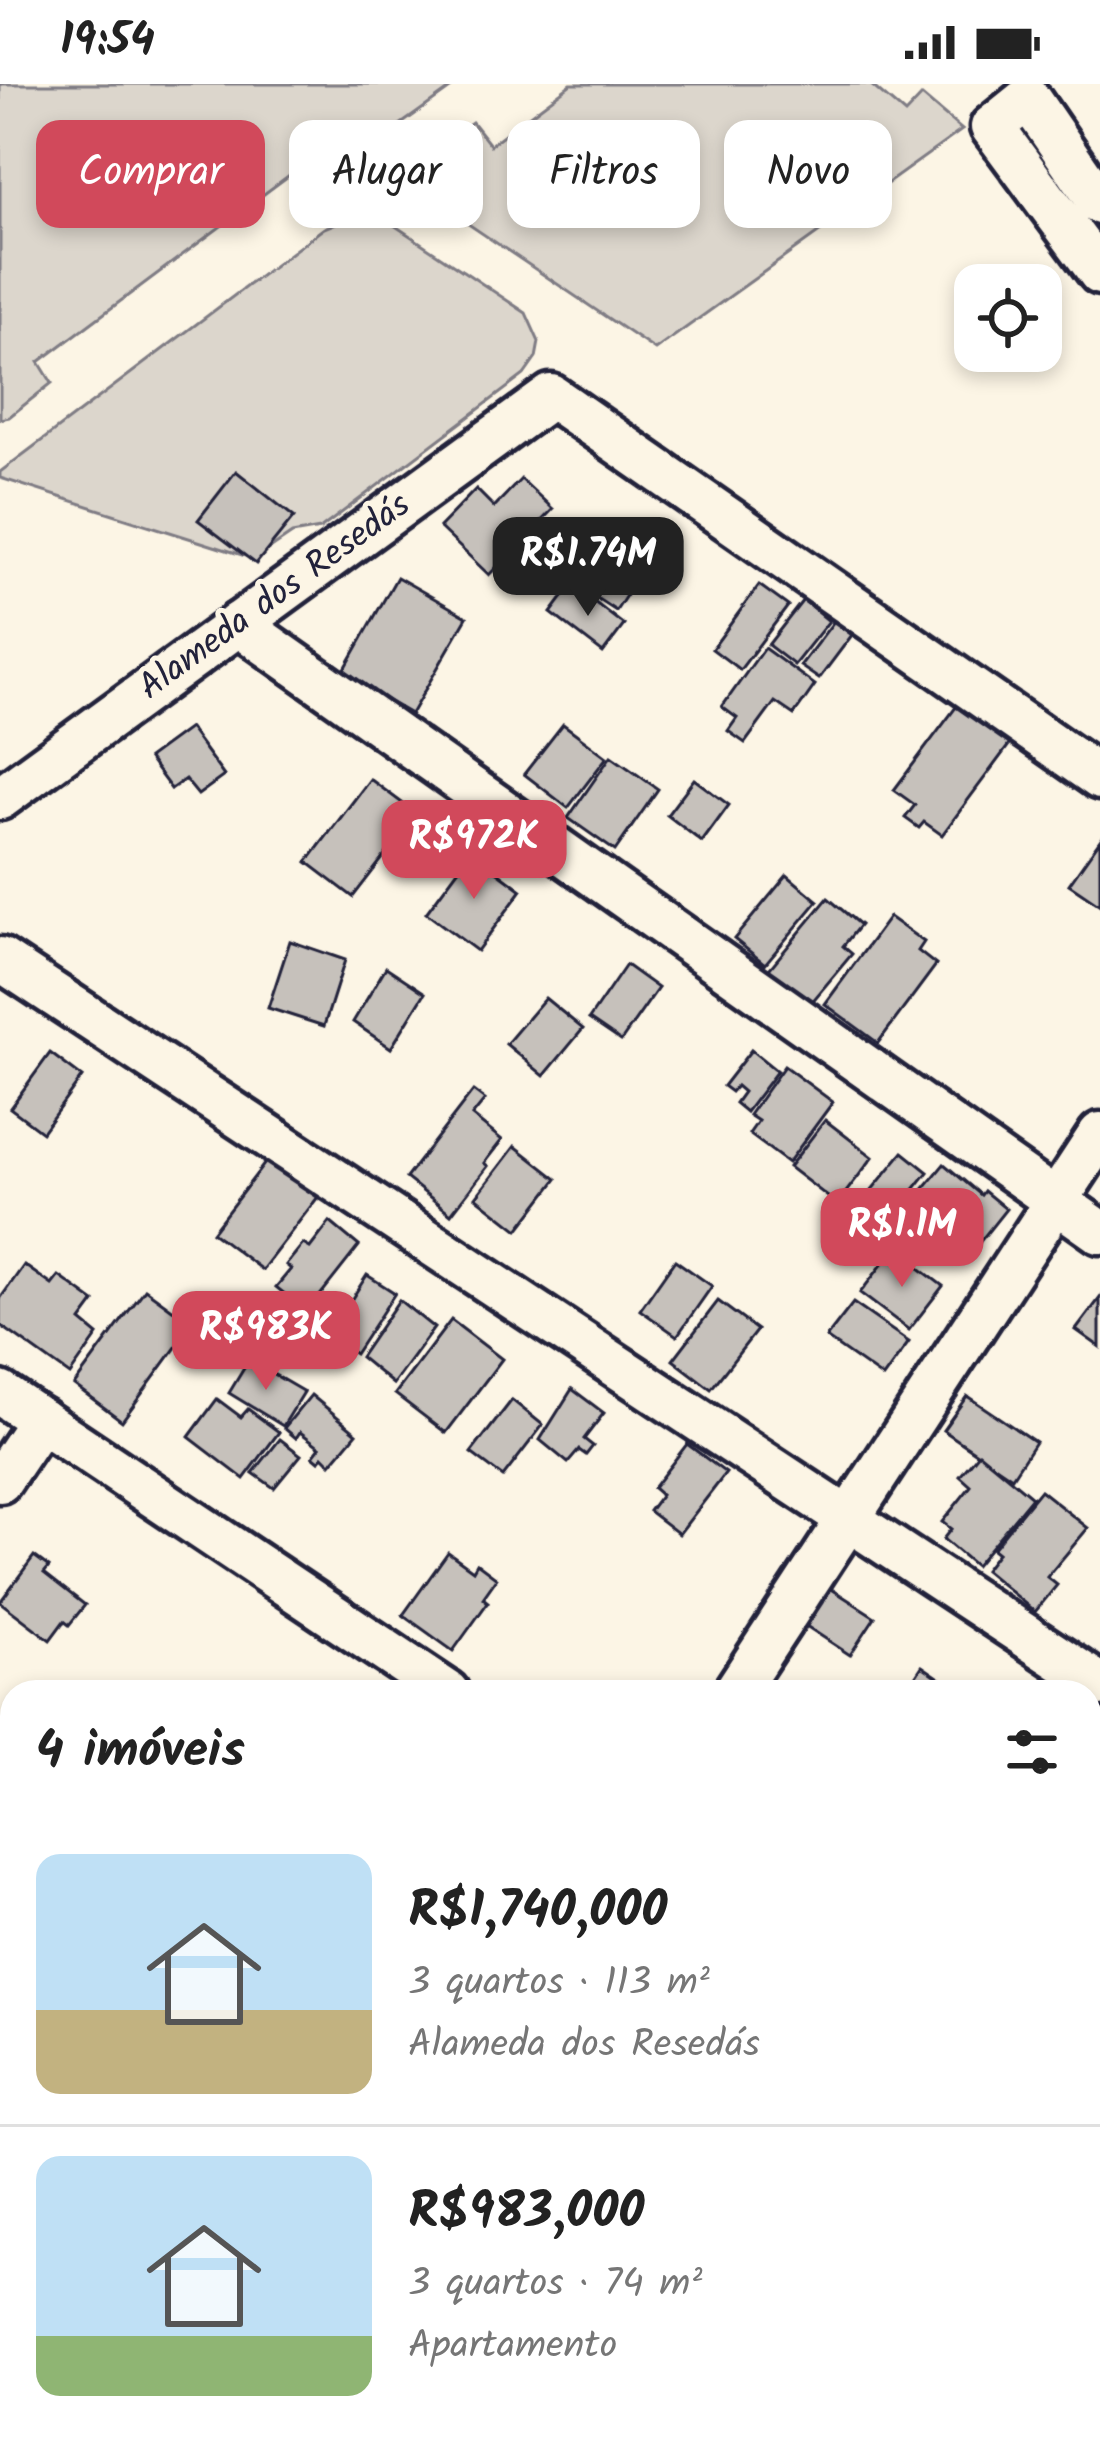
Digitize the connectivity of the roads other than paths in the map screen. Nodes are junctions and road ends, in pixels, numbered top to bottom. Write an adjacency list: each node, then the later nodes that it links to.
1 (1100, 203): 2 (street)
2 (1100, 273)
3 (238, 624): 4 (street, Alameda dos Resedás); 5 (street, Alameda dos Resedás); 8 (street)
4 (1100, 778)
5 (0, 798)
6 (0, 958): 13 (street)
7 (1100, 1134): 8 (street)
8 (1054, 1201): 9 (street); 13 (street)
9 (1100, 1232)
10 (0, 1393): 11 (street)
11 (41, 1420): 12 (street); 14 (street)
12 (0, 1481)
13 (848, 1518): 15 (street); 16 (street)
14 (429, 1680)
15 (743, 1680)
16 (1092, 1680)

